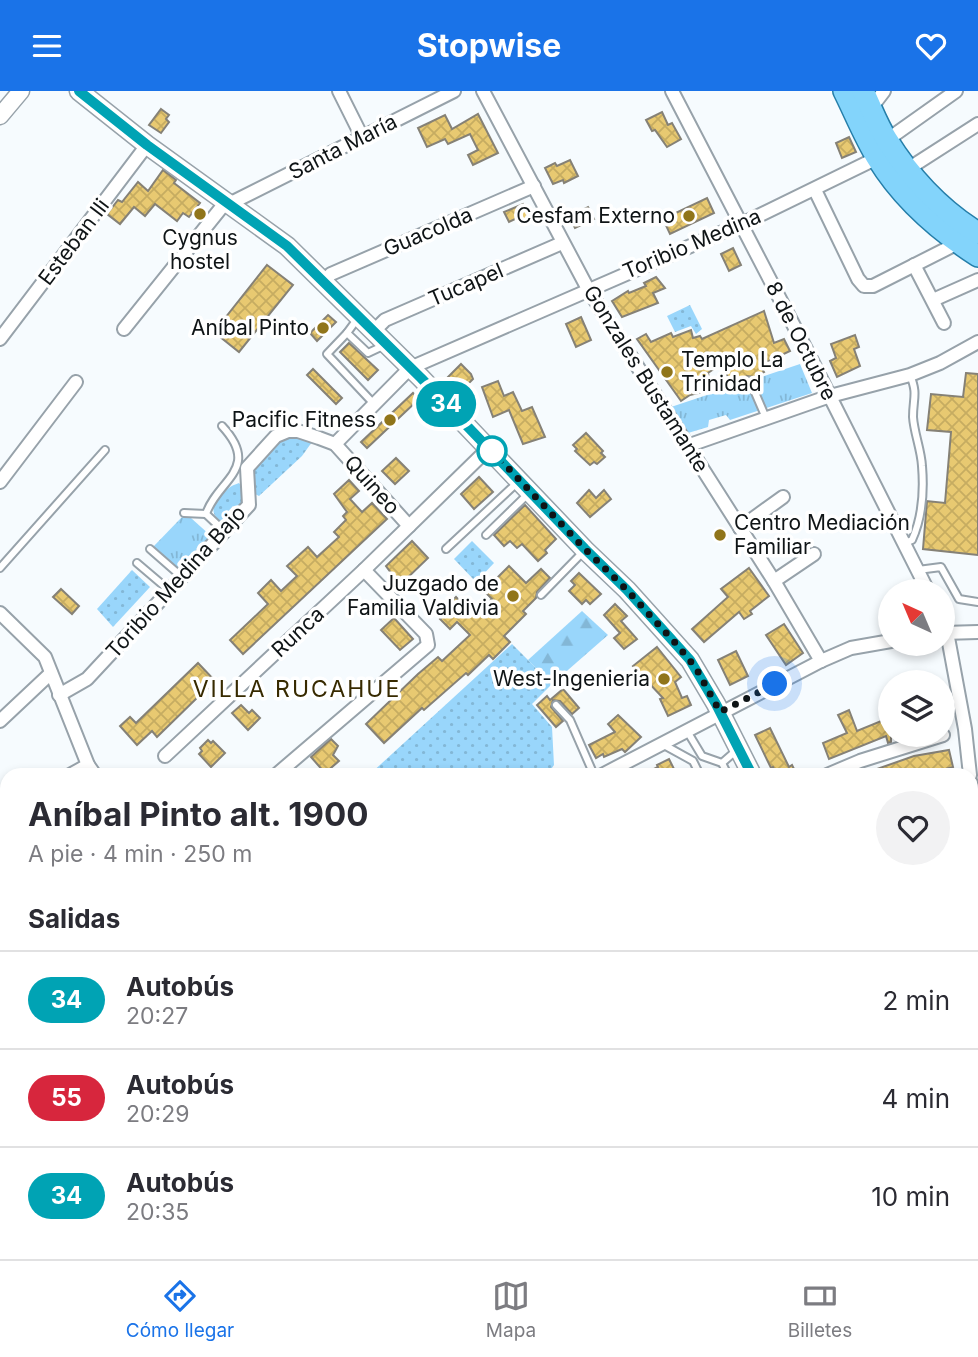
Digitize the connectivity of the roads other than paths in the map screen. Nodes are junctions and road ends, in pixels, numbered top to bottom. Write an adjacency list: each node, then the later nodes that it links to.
1 (20, 91): 10 (street)
2 (79, 91): 13 (main road)
3 (339, 91): 12 (street)
4 (454, 91): 12 (street, Santa María)
5 (483, 91): 16 (street, Gonzales Bustamante)
6 (672, 91): 19 (street, 8 de Octubre)
7 (844, 91): 9 (main road)
8 (956, 91): 14 (street, Toribio Medina)
9 (868, 101): 14 (main road)
10 (0, 117)
11 (978, 124): 15 (street)
12 (362, 137): 18 (street, Santa María)
13 (147, 145): 18 (main road); 34 (street, Esteban Ili)
14 (882, 149): 15 (main road); 17 (street, Toribio Medina); 22 (main road)
15 (908, 169): 20 (main road)
16 (534, 186): 21 (street, Gonzales Bustamante); 25 (street, Guacolda)
17 (815, 190): 19 (street, Toribio Medina); 24 (street)
18 (232, 204): 25 (main road); 31 (street, Santa María)
19 (740, 224): 27 (street, Toribio Medina); 41 (street, 8 de Octubre)
20 (978, 233)
21 (562, 243): 27 (street, Gonzales Bustamante); 32 (street, Tucapel)
22 (958, 243): 23 (main road); 24 (street)
23 (978, 256)
24 (914, 265): 28 (street)
25 (324, 281): 29 (main road)
26 (978, 281): 28 (street)
27 (588, 289): 37 (street, Toribio Medina); 46 (street, Gonzales Bustamante)
28 (933, 300): 30 (street)
29 (359, 316): 32 (main road); 33 (lane)
30 (944, 323)
31 (124, 329)
32 (374, 331): 36 (main road)
33 (347, 333): 36 (lane); 42 (lane)
34 (0, 339)
35 (978, 342): 38 (street)
36 (387, 344): 37 (main road)
37 (411, 368): 42 (street, Toribio Medina); 47 (main road)
38 (909, 375): 41 (street); 59 (lane)
39 (750, 381): 43 (lane)
40 (76, 382): 50 (street)
41 (830, 396): 43 (street); 59 (street, 8 de Octubre)
42 (374, 404): 45 (street, Toribio Medina)
43 (766, 418): 46 (street)
44 (222, 426): 49 (lane)
45 (335, 444): 49 (street, Toribio Medina Bajo); 55 (street, Quineo)
46 (687, 446): 56 (street, Gonzales Bustamante)
47 (489, 448): 51 (main road); 55 (street, Runca)
48 (105, 450): 65 (lane)
49 (239, 477): 54 (lane); 57 (street, Toribio Medina Bajo)
50 (0, 482)
51 (525, 486): 58 (lane); 61 (lane); 62 (main road)
52 (783, 497): 56 (street)
53 (184, 513): 54 (lane)
54 (206, 515): 57 (lane)
55 (409, 526): 66 (street, Runca)
56 (740, 528): 70 (street, Gonzales Bustamante)
57 (224, 531): 68 (street, Toribio Medina Bajo)
58 (486, 535)
59 (904, 543): 67 (street, 8 de Octubre)
60 (150, 549): 68 (lane)
61 (446, 549)
62 (585, 549): 72 (lane); 83 (main road)
63 (814, 554): 70 (street)
64 (137, 563): 71 (lane)
65 (0, 568)
66 (364, 570): 91 (street, Runca); 94 (street)
67 (917, 570): 69 (street, 8 de Octubre); 73 (lane)
68 (182, 577): 71 (street, Toribio Medina Bajo)
69 (922, 579)
70 (774, 580): 79 (street, Gonzales Bustamante)
71 (170, 591): 81 (street, Toribio Medina Bajo)
72 (541, 595)
73 (978, 602)
74 (0, 613): 80 (street)
75 (956, 631): 76 (street)
76 (978, 632)
77 (878, 643): 79 (street)
78 (950, 656): 85 (street)
79 (821, 660): 83 (street)
80 (51, 673): 81 (street); 84 (street)
81 (60, 695): 93 (street)
82 (556, 705): 95 (lane)
83 (720, 712): 86 (street); 90 (main road)
84 (0, 721)
85 (965, 729): 87 (street); 101 (street)
86 (687, 731): 88 (street); 92 (lane)
87 (955, 732)
88 (663, 744): 96 (street); 97 (lane)
89 (905, 747): 100 (street)
90 (740, 748): 92 (lane); 99 (main road)
91 (165, 756)
92 (722, 763): 98 (lane)
93 (90, 768)
94 (284, 768)
95 (591, 768)
96 (616, 768)
97 (696, 768)
98 (724, 768)
99 (749, 768)
100 (844, 768)
101 (970, 768)

